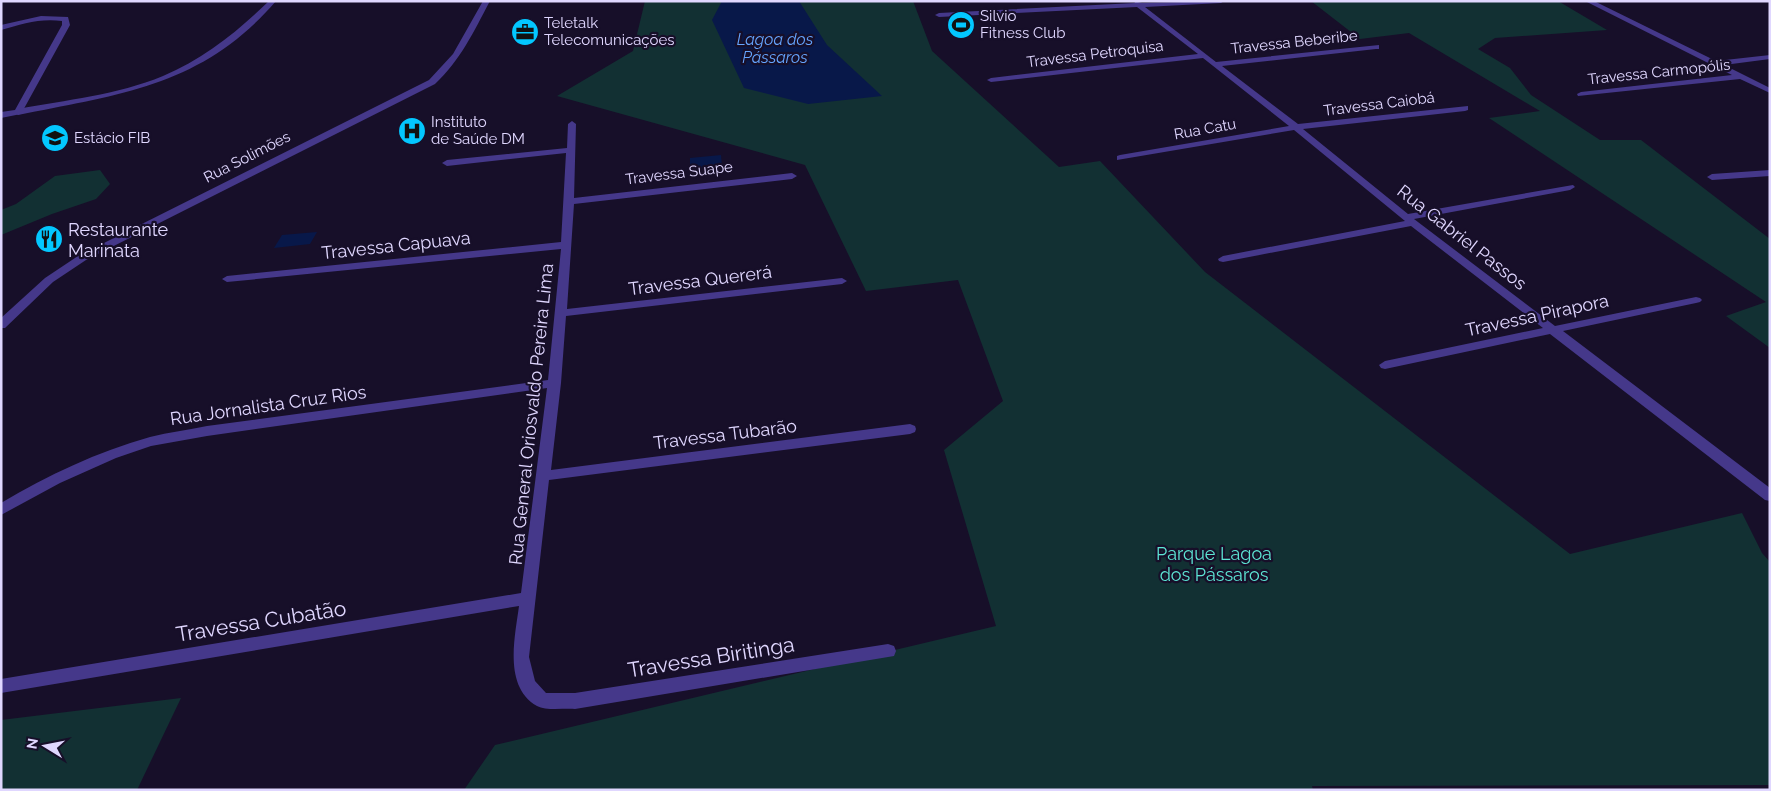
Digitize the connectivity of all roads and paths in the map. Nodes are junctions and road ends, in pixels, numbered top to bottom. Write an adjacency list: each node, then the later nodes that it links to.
1 (273, 1): 18 (street)
2 (487, 1): 37 (street, Rua Solimões)
3 (1221, 1): 5 (street)
4 (1588, 1): 12 (street)
5 (1138, 4): 6 (street); 9 (street, Rua Gabriel Passos)
6 (939, 15)
7 (1, 28): 18 (street)
8 (1376, 47): 11 (street, Travessa Beberibe)
9 (1203, 56): 11 (street, Rua Gabriel Passos); 14 (street, Travessa Petroquisa)
10 (1770, 56): 12 (street)
11 (1215, 64): 21 (street, Rua Gabriel Passos)
12 (1713, 64): 13 (street)
13 (1739, 77): 15 (street); 16 (street, Travessa Carmopólis)
14 (991, 80)
15 (1770, 91)
16 (1581, 94)
17 (1465, 108): 21 (street, Travessa Caiobá)
18 (18, 112): 19 (street)
19 (1, 115)
20 (572, 124): 22 (street, Rua General Oriosvaldo Pereira Lima)
21 (1296, 128): 23 (street, Rua Catu); 30 (street, Rua Gabriel Passos)
22 (572, 150): 24 (street); 29 (street, Rua General Oriosvaldo Pereira Lima)
23 (1120, 158)
24 (447, 163)
25 (1770, 173): 27 (street)
26 (792, 176): 29 (street, Travessa Suape)
27 (1712, 177)
28 (1570, 187): 30 (street)
29 (570, 201): 31 (street, Rua General Oriosvaldo Pereira Lima)
30 (1409, 220): 32 (street); 38 (street, Rua Gabriel Passos)
31 (567, 244): 33 (street, Travessa Capuava); 36 (street, Rua General Oriosvaldo Pereira Lima)
32 (1223, 259)
33 (227, 279)
34 (842, 281): 36 (street, Travessa Quererá)
35 (1696, 300): 38 (street, Travessa Pirapora)
36 (562, 313): 40 (street, Rua General Oriosvaldo Pereira Lima)
37 (1, 325)
38 (1554, 330): 39 (street, Travessa Pirapora); 43 (street, Rua Gabriel Passos)
39 (1385, 365)
40 (555, 383): 42 (street, Rua General Oriosvaldo Pereira Lima); 45 (street, Rua Jornalista Cruz Rios)
41 (910, 429): 42 (street, Travessa Tubarão)
42 (544, 476): 46 (street, Rua General Oriosvaldo Pereira Lima)
43 (1764, 484): 44 (street, Rua Gabriel Passos)
44 (1770, 496)
45 (1, 510)
46 (528, 598): 48 (street, Travessa Cubatão); 49 (street, Rua General Oriosvaldo Pereira Lima)
47 (888, 651): 49 (street, Travessa Biritinga)
48 (1, 686)
49 (542, 700)

